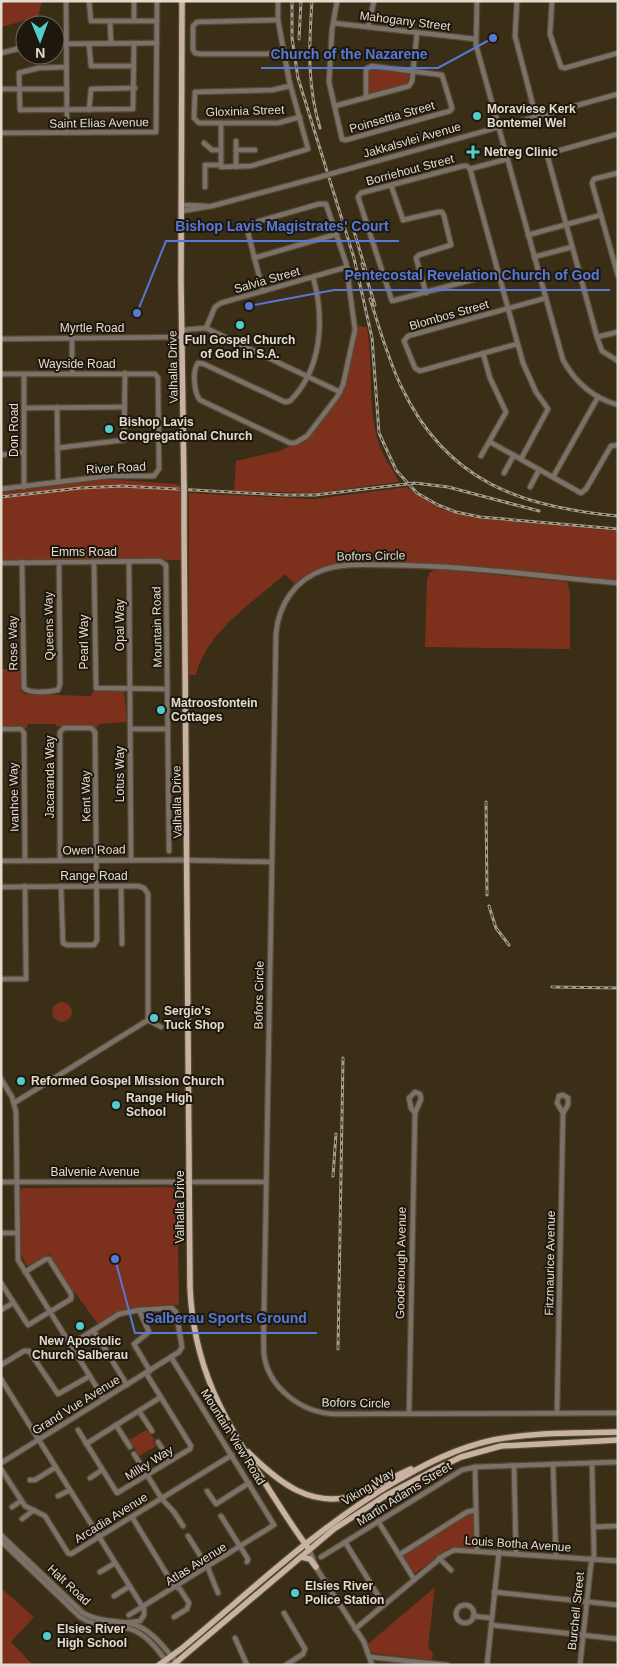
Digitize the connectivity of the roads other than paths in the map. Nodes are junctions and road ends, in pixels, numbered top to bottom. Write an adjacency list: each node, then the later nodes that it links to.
1 (66, 1): 24 (street)
2 (89, 1): 15 (street)
3 (134, 1): 16 (street)
4 (157, 1): 13 (street, Saint Elias Avenue)
5 (178, 1): 18 (main road, Valhalla Drive)
6 (182, 1): 18 (main road, Valhalla Drive)
7 (278, 1): 14 (street)
8 (337, 1): 17 (street, Poinsettia Street)
9 (374, 1): 19 (street)
10 (477, 1): 21 (street)
11 (517, 1): 45 (street)
12 (552, 1): 30 (street)
13 (157, 20): 16 (street); 23 (street, Saint Elias Avenue)
14 (278, 20): 28 (street); 28 (street)
15 (110, 21): 16 (street); 26 (street)
16 (134, 21)
17 (333, 23): 19 (street, Mahogany Street); 41 (street, Poinsettia Street)
18 (181, 24): 63 (main road, Valhalla Drive)
19 (368, 27): 20 (street, Mahogany Street)
20 (417, 33): 21 (street, Mahogany Street); 33 (street)
21 (475, 40): 47 (street)
22 (134, 43): 23 (street); 26 (street); 32 (street)
23 (157, 43): 49 (street, Saint Elias Avenue)
24 (66, 44): 25 (street); 31 (street)
25 (89, 44): 26 (street); 32 (street)
26 (111, 44)
27 (15, 50): 29 (street)
28 (283, 50): 34 (street)
29 (1, 53)
30 (618, 53)
31 (66, 66): 37 (street); 38 (street)
32 (134, 66): 35 (street)
33 (413, 71): 40 (street); 40 (street); 41 (street, Poinsettia Street)
34 (290, 86): 44 (street); 46 (street, Gloxinia Street)
35 (135, 88): 43 (street); 43 (street)
36 (1, 89): 37 (street)
37 (18, 89): 38 (street); 42 (street)
38 (67, 89): 42 (street)
39 (618, 94): 45 (street, Jakkalsvlei Avenue)
40 (366, 98): 41 (street)
41 (335, 106)
42 (67, 110): 43 (street); 49 (street)
43 (89, 110)
44 (300, 117): 46 (street, Gloxinia Street); 58 (street)
45 (536, 117): 47 (street, Jakkalsvlei Avenue)
46 (221, 123): 53 (street)
47 (498, 127): 56 (street); 63 (street, Jakkalsvlei Avenue, bridge)
48 (1, 133): 49 (street, Saint Elias Avenue)
49 (67, 133)
50 (618, 134): 65 (street)
51 (236, 140): 54 (street)
52 (204, 144): 53 (street)
53 (221, 150): 57 (street)
54 (236, 150): 55 (street); 58 (street)
55 (254, 150)
56 (507, 159): 59 (street, Borriehout Street); 67 (street)
57 (221, 165): 58 (street); 62 (street)
58 (236, 167)
59 (470, 169): 61 (street, Borriehout Street); 72 (street)
60 (618, 173): 64 (street)
61 (391, 185): 76 (street, Borriehout Street); 76 (street)
62 (205, 187)
63 (182, 208): 80 (main road, Valhalla Drive)
64 (601, 215): 65 (street); 73 (street)
65 (566, 225): 67 (street); 68 (street)
66 (337, 234): 70 (street); 70 (street); 71 (street)
67 (528, 236): 69 (street)
68 (572, 247): 69 (street); 83 (street)
69 (534, 257): 77 (street)
70 (254, 258): 75 (street)
71 (347, 268): 74 (street, Salvia Street); 95 (street)
72 (498, 273): 76 (street, Borriehout Street); 78 (street)
73 (618, 276)
74 (313, 277): 75 (street, Salvia Street); 94 (street)
75 (263, 291): 79 (street, Salvia Street)
76 (426, 293)
77 (546, 298): 78 (street, Blombos Street); 96 (street)
78 (508, 309): 86 (street); 87 (street, Blombos Street)
79 (206, 328): 80 (street); 94 (street)
80 (182, 330): 82 (main road, Valhalla Drive)
81 (618, 332): 83 (street)
82 (182, 337): 84 (street, Myrtle Road); 134 (main road, Valhalla Drive, bridge)
83 (597, 337): 88 (street)
84 (72, 338): 85 (street, Myrtle Road); 93 (street)
85 (1, 339)
86 (517, 344): 87 (street, Blombos Street); 108 (street)
87 (483, 353): 101 (street)
88 (618, 361)
89 (125, 373): 90 (street, Wayside Road); 93 (street, Wayside Road); 99 (street)
90 (153, 373): 112 (street, River Road)
91 (1, 374): 92 (street, Wayside Road)
92 (24, 374): 93 (street, Wayside Road); 100 (street, Don Road)
93 (72, 374)
94 (309, 377): 95 (street); 95 (street)
95 (340, 392)
96 (598, 397): 97 (street); 111 (street)
97 (618, 405)
98 (57, 407): 99 (street); 100 (street); 103 (street)
99 (125, 407): 103 (street)
100 (24, 408): 104 (street, Don Road)
101 (490, 442): 106 (street); 107 (street)
102 (618, 445): 111 (street)
103 (58, 448): 112 (street)
104 (24, 452): 105 (street); 113 (street, Don Road)
105 (1, 455)
106 (514, 455): 108 (street); 110 (street)
107 (481, 456)
108 (521, 459): 109 (street)
109 (539, 470): 111 (street); 114 (street)
110 (504, 473)
111 (553, 477)
112 (58, 482): 113 (street, River Road)
113 (24, 487): 115 (street, River Road)
114 (530, 487)
115 (1, 490)
116 (22, 562): 117 (street, Emms Road); 120 (street, Emms Road); 124 (street, Rose Way)
117 (59, 562): 118 (street, Emms Road); 124 (street, Queens Way)
118 (94, 562): 119 (street, Emms Road); 123 (street, Pearl Way)
119 (129, 562): 121 (street, Emms Road); 123 (street, Opal Way)
120 (1, 563)
121 (165, 564): 125 (street, Mountain Road)
122 (618, 583): 137 (street, Bofors Circle)
123 (130, 689): 125 (street); 127 (street, Lotus Way)
124 (58, 690)
125 (168, 690): 128 (street, Mountain Road)
126 (1, 728): 136 (street, Ivanhoe Way)
127 (130, 729): 128 (street); 133 (street, Lotus Way)
128 (168, 729): 130 (street, Mountain Road)
129 (95, 732): 131 (street, Jacaranda Way); 132 (street, Kent Way)
130 (170, 847)
131 (60, 860): 132 (street, Owen Road); 136 (street, Owen Road)
132 (96, 860): 133 (street, Owen Road); 141 (street, Kent Way)
133 (131, 860): 134 (street, Owen Road)
134 (187, 860): 137 (street, Owen Road); 153 (main road, Valhalla Drive)
135 (1, 861): 136 (street, Owen Road)
136 (25, 861)
137 (272, 862): 154 (street, Bofors Circle)
138 (1, 886): 139 (street, Range Road)
139 (25, 886): 140 (street, Range Road); 144 (street)
140 (61, 886): 141 (street, Range Road); 141 (street, Kent Way)
141 (96, 886): 142 (street, Range Road)
142 (121, 886): 143 (street); 145 (street, Range Road)
143 (122, 944)
144 (1, 979)
145 (148, 1020): 146 (street); 148 (street)
146 (161, 1027)
147 (2, 1082): 148 (street)
148 (14, 1103): 152 (street)
149 (415, 1113): 178 (street, Goodenough Avenue)
150 (563, 1113): 176 (street, Fitzmaurice Avenue)
151 (1, 1182): 152 (street, Balvenie Avenue)
152 (16, 1182): 153 (street, Balvenie Avenue); 156 (street)
153 (190, 1182): 154 (street, Balvenie Avenue); 183 (main road, Valhalla Drive)
154 (266, 1182): 178 (street, Bofors Circle)
155 (1, 1233): 156 (street)
156 (17, 1233): 157 (street)
157 (25, 1272): 162 (street); 162 (street)
158 (1, 1283): 159 (street)
159 (13, 1302): 160 (street); 162 (street)
160 (1, 1310)
161 (139, 1310): 163 (street); 166 (street); 169 (street, Milky Way)
162 (50, 1312): 164 (street)
163 (93, 1330): 164 (street); 165 (street)
164 (70, 1344): 170 (street)
165 (109, 1355)
166 (171, 1357): 169 (street, Grand Vue Avenue); 190 (street, Mountain View Road)
167 (113, 1362): 172 (street)
168 (1, 1365): 170 (street)
169 (148, 1372): 172 (street, Grand Vue Avenue); 173 (street, Milky Way)
170 (90, 1376): 174 (street)
171 (1, 1379): 184 (street)
172 (127, 1385): 174 (street, Grand Vue Avenue)
173 (161, 1397): 175 (street); 192 (street, Milky Way)
174 (104, 1399): 184 (street, Grand Vue Avenue)
175 (139, 1411): 179 (street); 181 (street)
176 (558, 1413): 177 (street, Bofors Circle); 178 (street, Bofors Circle)
177 (618, 1413)
178 (409, 1414)
179 (116, 1425): 187 (street); 188 (street)
180 (78, 1430): 187 (street, Milky Way)
181 (152, 1431)
182 (618, 1432): 191 (main road, Viking Way)
183 (237, 1438): 191 (main road); 227 (main road, Valhalla Drive)
184 (39, 1439): 194 (street, Grand Vue Avenue); 198 (street)
185 (618, 1440): 229 (main road, Viking Way)
186 (158, 1442): 192 (street)
187 (86, 1444): 201 (street, Milky Way)
188 (130, 1447)
189 (134, 1454): 202 (street)
190 (232, 1455): 205 (street, Mountain View Road); 209 (street, Arcadia Avenue)
191 (433, 1460): 227 (main road, Viking Way)
192 (170, 1461): 202 (street, Milky Way)
193 (618, 1462): 195 (street, Martin Adams Street)
194 (1, 1463)
195 (592, 1463): 196 (street, Martin Adams Street); 220 (street, Burchell Street)
196 (553, 1464): 197 (street, Martin Adams Street); 236 (street)
197 (514, 1466): 199 (street, Martin Adams Street); 233 (street)
198 (56, 1467): 204 (street); 206 (street)
199 (475, 1467): 213 (street); 217 (street, Martin Adams Street)
200 (1, 1469): 210 (street, Arcadia Avenue)
201 (102, 1470): 202 (street, Milky Way); 203 (street)
202 (148, 1476): 209 (street)
203 (90, 1478)
204 (30, 1480)
205 (249, 1483): 207 (street); 221 (street, Mountain View Road)
206 (70, 1490): 208 (street); 224 (street)
207 (207, 1491)
208 (58, 1496)
209 (162, 1499): 215 (street, Arcadia Avenue); 218 (street)
210 (21, 1501): 211 (street); 212 (street, Arcadia Avenue)
211 (12, 1506)
212 (34, 1510): 216 (street); 224 (street, Arcadia Avenue)
213 (476, 1510): 231 (street); 234 (street)
214 (221, 1516): 228 (street)
215 (132, 1517): 224 (street, Arcadia Avenue); 248 (street)
216 (22, 1519)
217 (378, 1521): 226 (street, Martin Adams Street); 234 (street)
218 (183, 1526)
219 (618, 1526): 220 (street)
220 (594, 1527): 238 (street, Burchell Street)
221 (272, 1528): 228 (street, Atlas Avenue)
222 (1, 1535): 261 (street, Halt Road)
223 (188, 1536): 243 (street)
224 (100, 1537): 241 (street)
225 (1, 1540): 268 (street, Halt Road)
226 (345, 1542): 230 (street, Martin Adams Street); 253 (street)
227 (304, 1543): 229 (main road, Valhalla Drive); 268 (main road, Viking Way)
228 (241, 1548): 240 (street); 243 (street, Atlas Avenue)
229 (309, 1549): 235 (main road, Viking Way); 242 (street)
230 (322, 1549)
231 (477, 1551): 232 (street, Louis Botha Avenue); 237 (street, Louis Botha Avenue)
232 (499, 1552): 233 (street, Louis Botha Avenue); 249 (street)
233 (516, 1554): 236 (street, Louis Botha Avenue)
234 (399, 1555): 246 (street)
235 (301, 1557): 242 (main road); 268 (main road, Viking Way)
236 (556, 1557): 238 (street, Louis Botha Avenue)
237 (439, 1558): 244 (street); 246 (street, Louis Botha Avenue)
238 (592, 1559): 239 (street, Louis Botha Avenue); 252 (street, Burchell Street)
239 (618, 1561)
240 (247, 1562)
241 (115, 1563): 245 (street); 247 (street)
242 (316, 1567): 263 (street)
243 (208, 1568): 248 (street, Atlas Avenue); 250 (street)
244 (451, 1570)
245 (100, 1572)
246 (414, 1579): 253 (street, Louis Botha Avenue)
247 (130, 1586): 251 (street); 255 (street)
248 (177, 1587): 255 (street, Atlas Avenue); 259 (street)
249 (494, 1592): 252 (street); 260 (street)
250 (218, 1593)
251 (114, 1596)
252 (586, 1602): 254 (street); 264 (street, Burchell Street)
253 (384, 1605): 263 (street, Louis Botha Avenue)
254 (618, 1605)
255 (142, 1607): 257 (street, Atlas Avenue); 261 (street)
256 (284, 1613): 272 (street)
257 (129, 1615)
258 (473, 1616): 260 (street)
259 (174, 1617)
260 (492, 1618): 262 (street)
261 (124, 1623): 268 (street, Halt Road)
262 (490, 1625): 264 (street); 275 (street)
263 (356, 1629): 267 (street)
264 (583, 1636): 266 (street); 276 (street, Burchell Street)
265 (235, 1638): 271 (street)
266 (618, 1640)
267 (370, 1657): 269 (street); 273 (street)
268 (173, 1662): 270 (main road)
269 (410, 1663): 274 (street)
270 (159, 1665)
271 (247, 1665)
272 (286, 1665)
273 (372, 1665)
274 (448, 1665)
275 (487, 1665)
276 (580, 1665)

